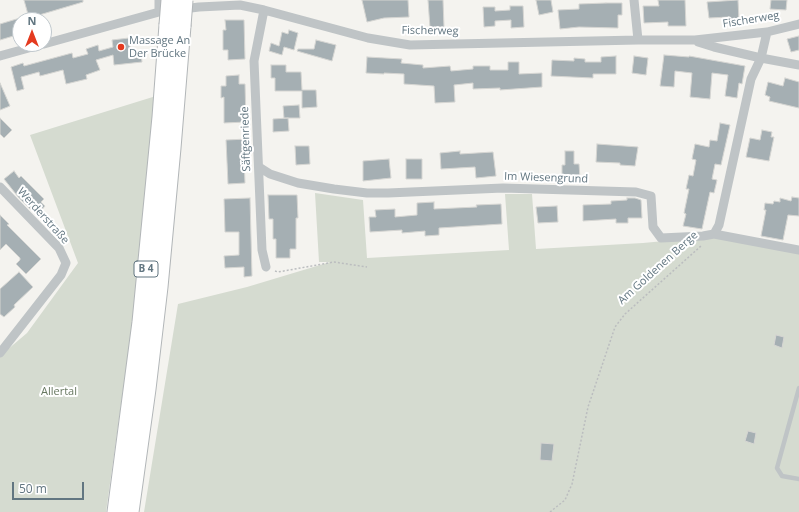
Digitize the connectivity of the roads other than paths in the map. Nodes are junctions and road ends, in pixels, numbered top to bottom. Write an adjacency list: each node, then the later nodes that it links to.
1 (159, 0): 5 (street)
2 (184, 0): 5 (highway, B 4, bridge)
3 (634, 0): 8 (street)
4 (264, 10): 5 (street, Fischerweg); 8 (street, Fischerweg); 15 (street, Säftgenriede)
5 (170, 16): 10 (street, Fischerweg); 23 (highway, B 4); 24 (highway, B 4)
6 (799, 24): 7 (street, Fischerweg)
7 (767, 32): 9 (street, Fischerweg); 13 (street, Am Goldenen Berge)
8 (638, 40): 9 (street, Fischerweg)
9 (695, 40): 13 (street)
10 (52, 42)
11 (15, 52): 12 (street, Fischerweg)
12 (0, 56)
13 (761, 58): 14 (street); 17 (street, Am Goldenen Berge)
14 (799, 65)
15 (259, 167): 17 (street, Im Wiesengrund); 19 (street, Säftgenriede)
16 (0, 187): 20 (street, Werderstraße)
17 (714, 234): 18 (street, Im Wiesengrund)
18 (799, 250)
19 (266, 267)
20 (0, 353)
21 (799, 388): 22 (lane)
22 (799, 479)
23 (116, 512)
24 (130, 512)

